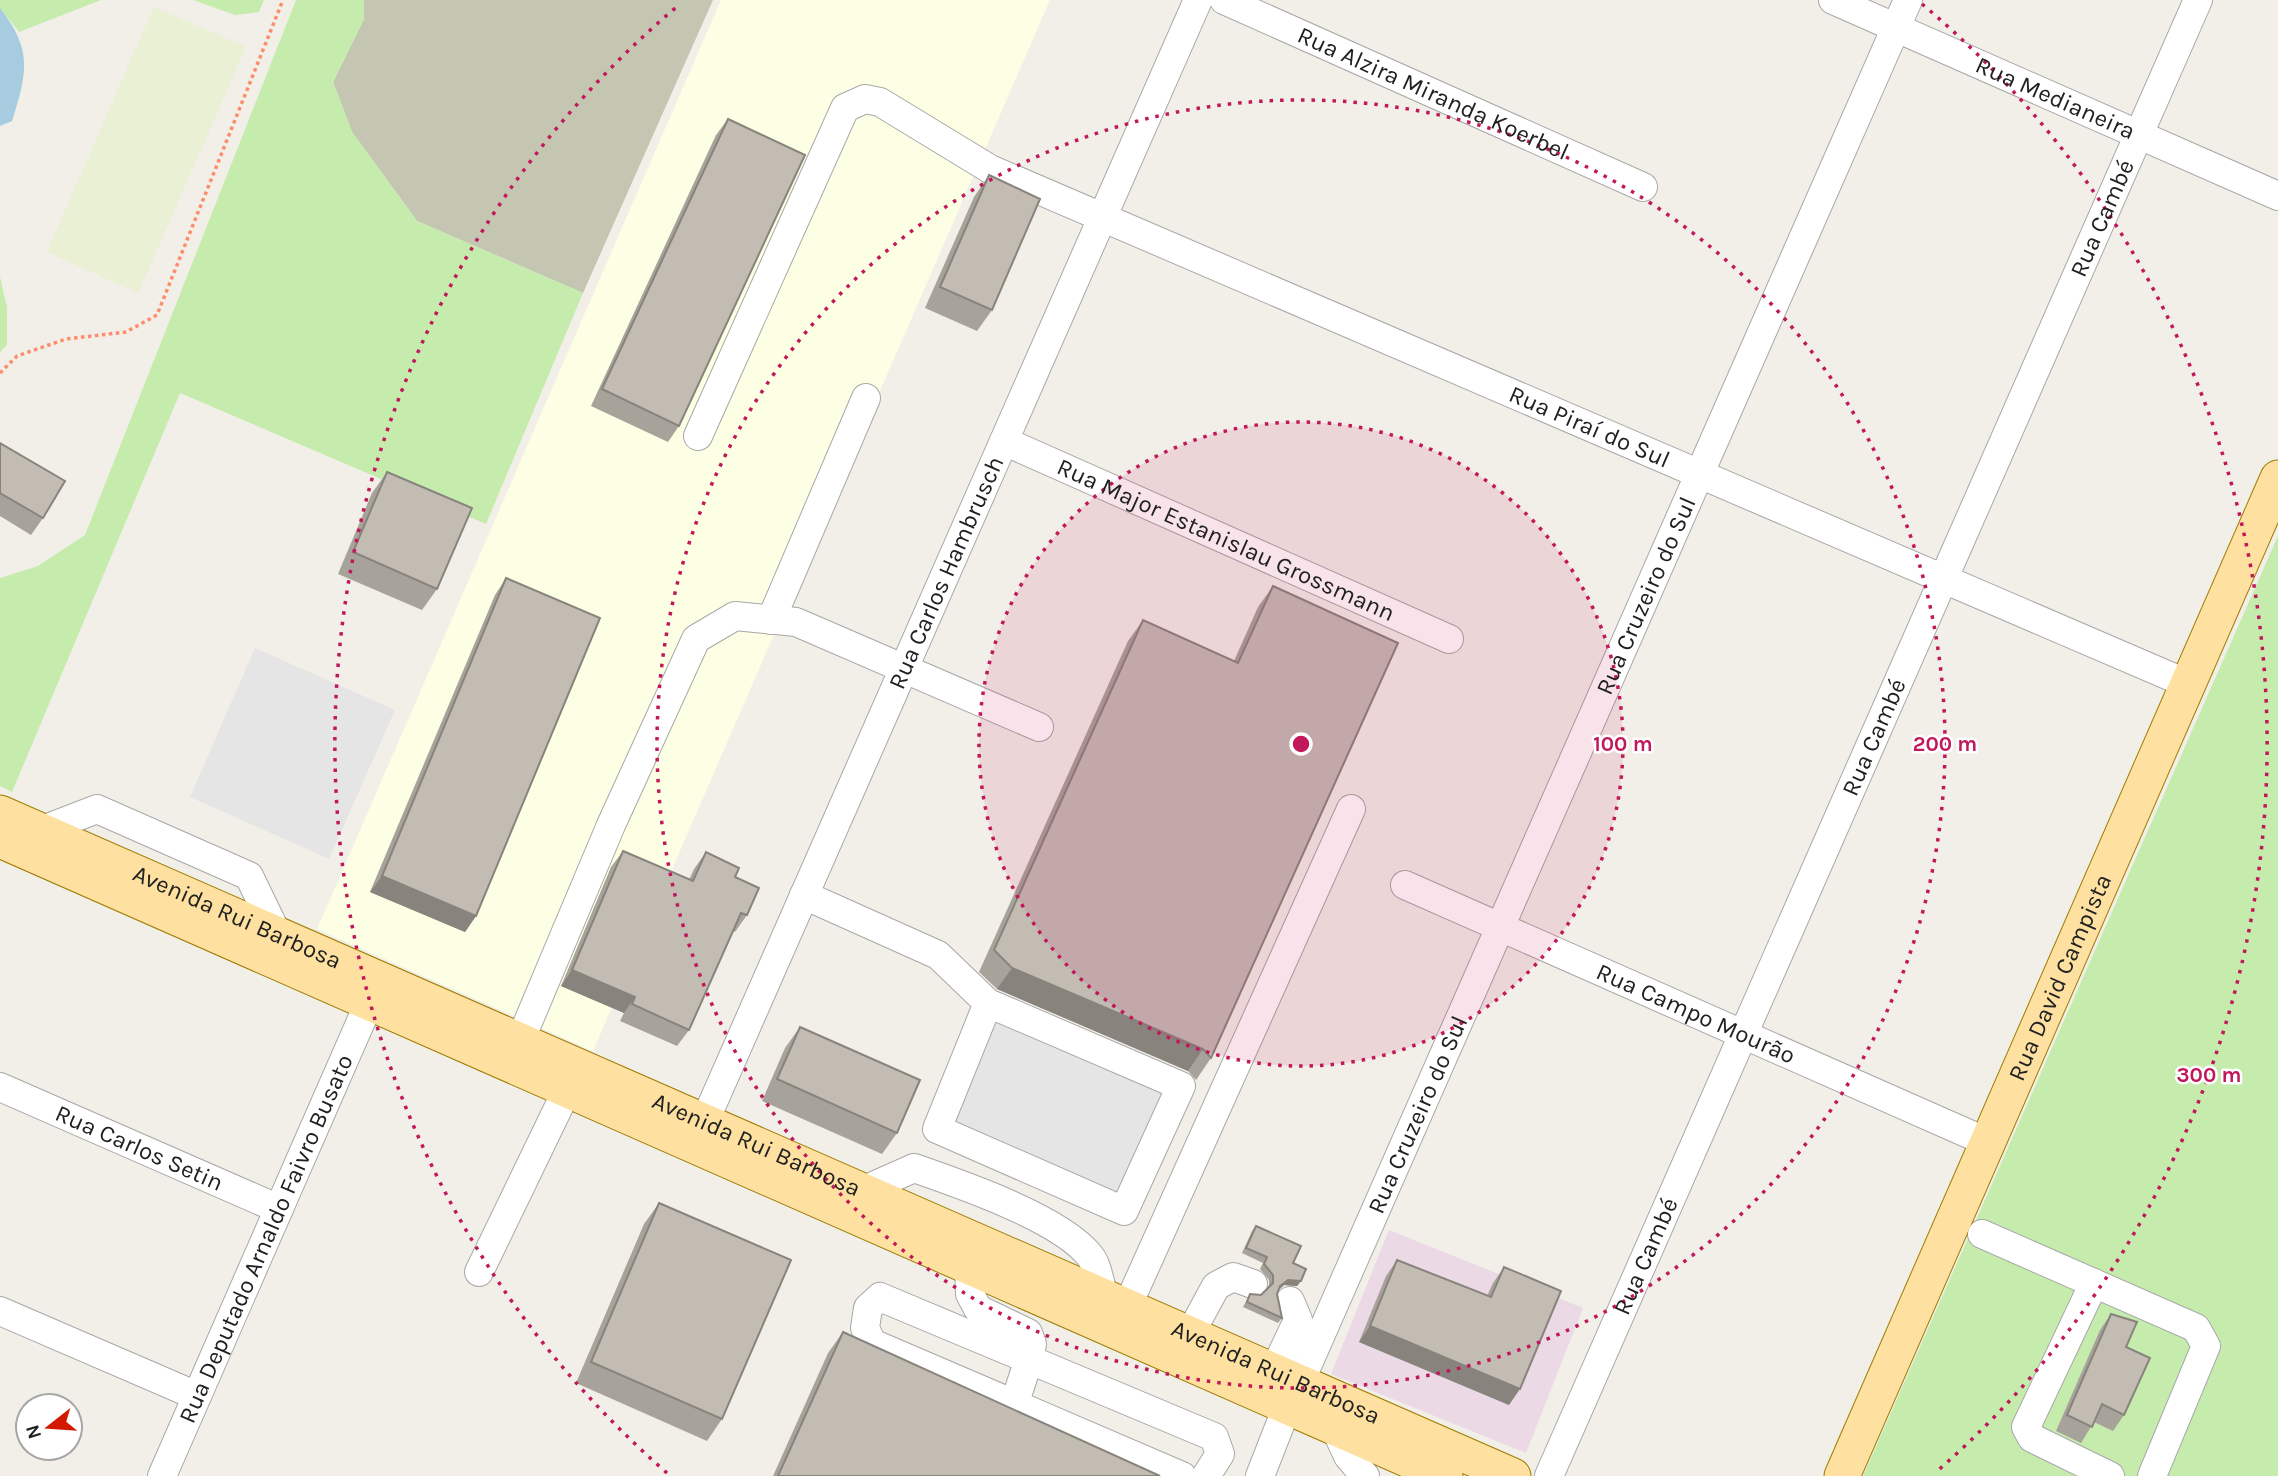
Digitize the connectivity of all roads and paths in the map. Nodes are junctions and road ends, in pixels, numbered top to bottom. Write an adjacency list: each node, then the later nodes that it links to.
1 (283, 0): 12 (path)
2 (1198, 0): 11 (street, Rua Carlos Hambrusch)
3 (1224, 0): 9 (street, Rua Alzira Miranda Koerbel)
4 (1833, 0): 7 (street, Rua Medianeira)
5 (1908, 0): 7 (street, Rua Cruzeiro do Sul)
6 (2198, 0): 8 (street, Rua Cambé)
7 (1896, 27): 8 (street, Rua Medianeira); 16 (street, Rua Cruzeiro do Sul)
8 (2139, 134): 10 (street, Rua Medianeira); 18 (street, Rua Cambé)
9 (1643, 187)
10 (2278, 196)
11 (1102, 218): 14 (street, Rua Piraí do Sul); 15 (street, Rua Carlos Hambrusch); 16 (street, Rua Piraí do Sul)
12 (0, 373)
13 (866, 398): 19 (street)
14 (698, 436)
15 (1004, 441): 20 (street, Rua Major Estanislau Grossmann); 21 (street, Rua Carlos Hambrusch)
16 (1699, 474): 18 (street, Rua Piraí do Sul); 29 (street, Rua Cruzeiro do Sul)
17 (2278, 478): 22 (main road, Rua David Campista)
18 (1943, 579): 22 (street, Rua Piraí do Sul); 32 (street, Rua Cambé)
19 (783, 621): 21 (street); 33 (street)
20 (1449, 639)
21 (904, 668): 23 (street); 28 (street, Rua Carlos Hambrusch)
22 (2188, 684): 37 (main road, Rua David Campista)
23 (1039, 727)
24 (1351, 809): 48 (street)
25 (0, 813): 33 (main road, Avenida Rui Barbosa)
26 (0, 841): 30 (main road, Avenida Rui Barbosa)
27 (1405, 884): 29 (street, Rua Campo Mourão)
28 (804, 895): 31 (street); 36 (street, Rua Carlos Hambrusch)
29 (1500, 927): 32 (street, Rua Campo Mourão); 52 (street, Rua Cruzeiro do Sul)
30 (369, 1003): 35 (main road, Avenida Rui Barbosa); 41 (street, Rua Deputado Arnaldo Faivro Busato)
31 (988, 1003): 38 (street); 38 (street)
32 (1743, 1034): 37 (street, Rua Campo Mourão); 63 (street, Rua Cambé)
33 (520, 1041): 36 (main road, Avenida Rui Barbosa)
34 (0, 1087): 41 (street, Rua Carlos Setin)
35 (567, 1090): 36 (main road, Avenida Rui Barbosa); 44 (street)
36 (699, 1134): 40 (main road, Avenida Rui Barbosa); 43 (main road, Avenida Rui Barbosa)
37 (1987, 1142): 64 (main road, Rua David Campista)
38 (982, 1149): 39 (street)
39 (966, 1186): 40 (street); 48 (street)
40 (862, 1191): 48 (main road, Avenida Rui Barbosa)
41 (279, 1209): 53 (street, Rua Deputado Arnaldo Faivro Busato)
42 (1982, 1234): 45 (street)
43 (969, 1267): 51 (street); 52 (main road, Avenida Rui Barbosa)
44 (479, 1272)
45 (2094, 1283): 65 (street); 66 (street)
46 (1253, 1284): 50 (street)
47 (1290, 1301): 52 (street)
48 (1116, 1302): 50 (main road, Avenida Rui Barbosa)
49 (0, 1311): 53 (street)
50 (1189, 1334): 52 (main road, Avenida Rui Barbosa)
51 (1030, 1359): 54 (street); 54 (street); 58 (street)
52 (1287, 1387): 55 (main road, Avenida Rui Barbosa); 59 (street); 62 (main road, Avenida Rui Barbosa)
53 (197, 1395): 56 (street, Rua Deputado Arnaldo Faivro Busato)
54 (1014, 1405): 57 (street)
55 (1335, 1428): 60 (street); 61 (main road, Avenida Rui Barbosa)
56 (162, 1476)
57 (1181, 1476)
58 (1206, 1476)
59 (1260, 1476)
60 (1364, 1476)
61 (1445, 1476)
62 (1513, 1476)
63 (1549, 1476)
64 (1842, 1476)
65 (2110, 1476)
66 (2152, 1476)

